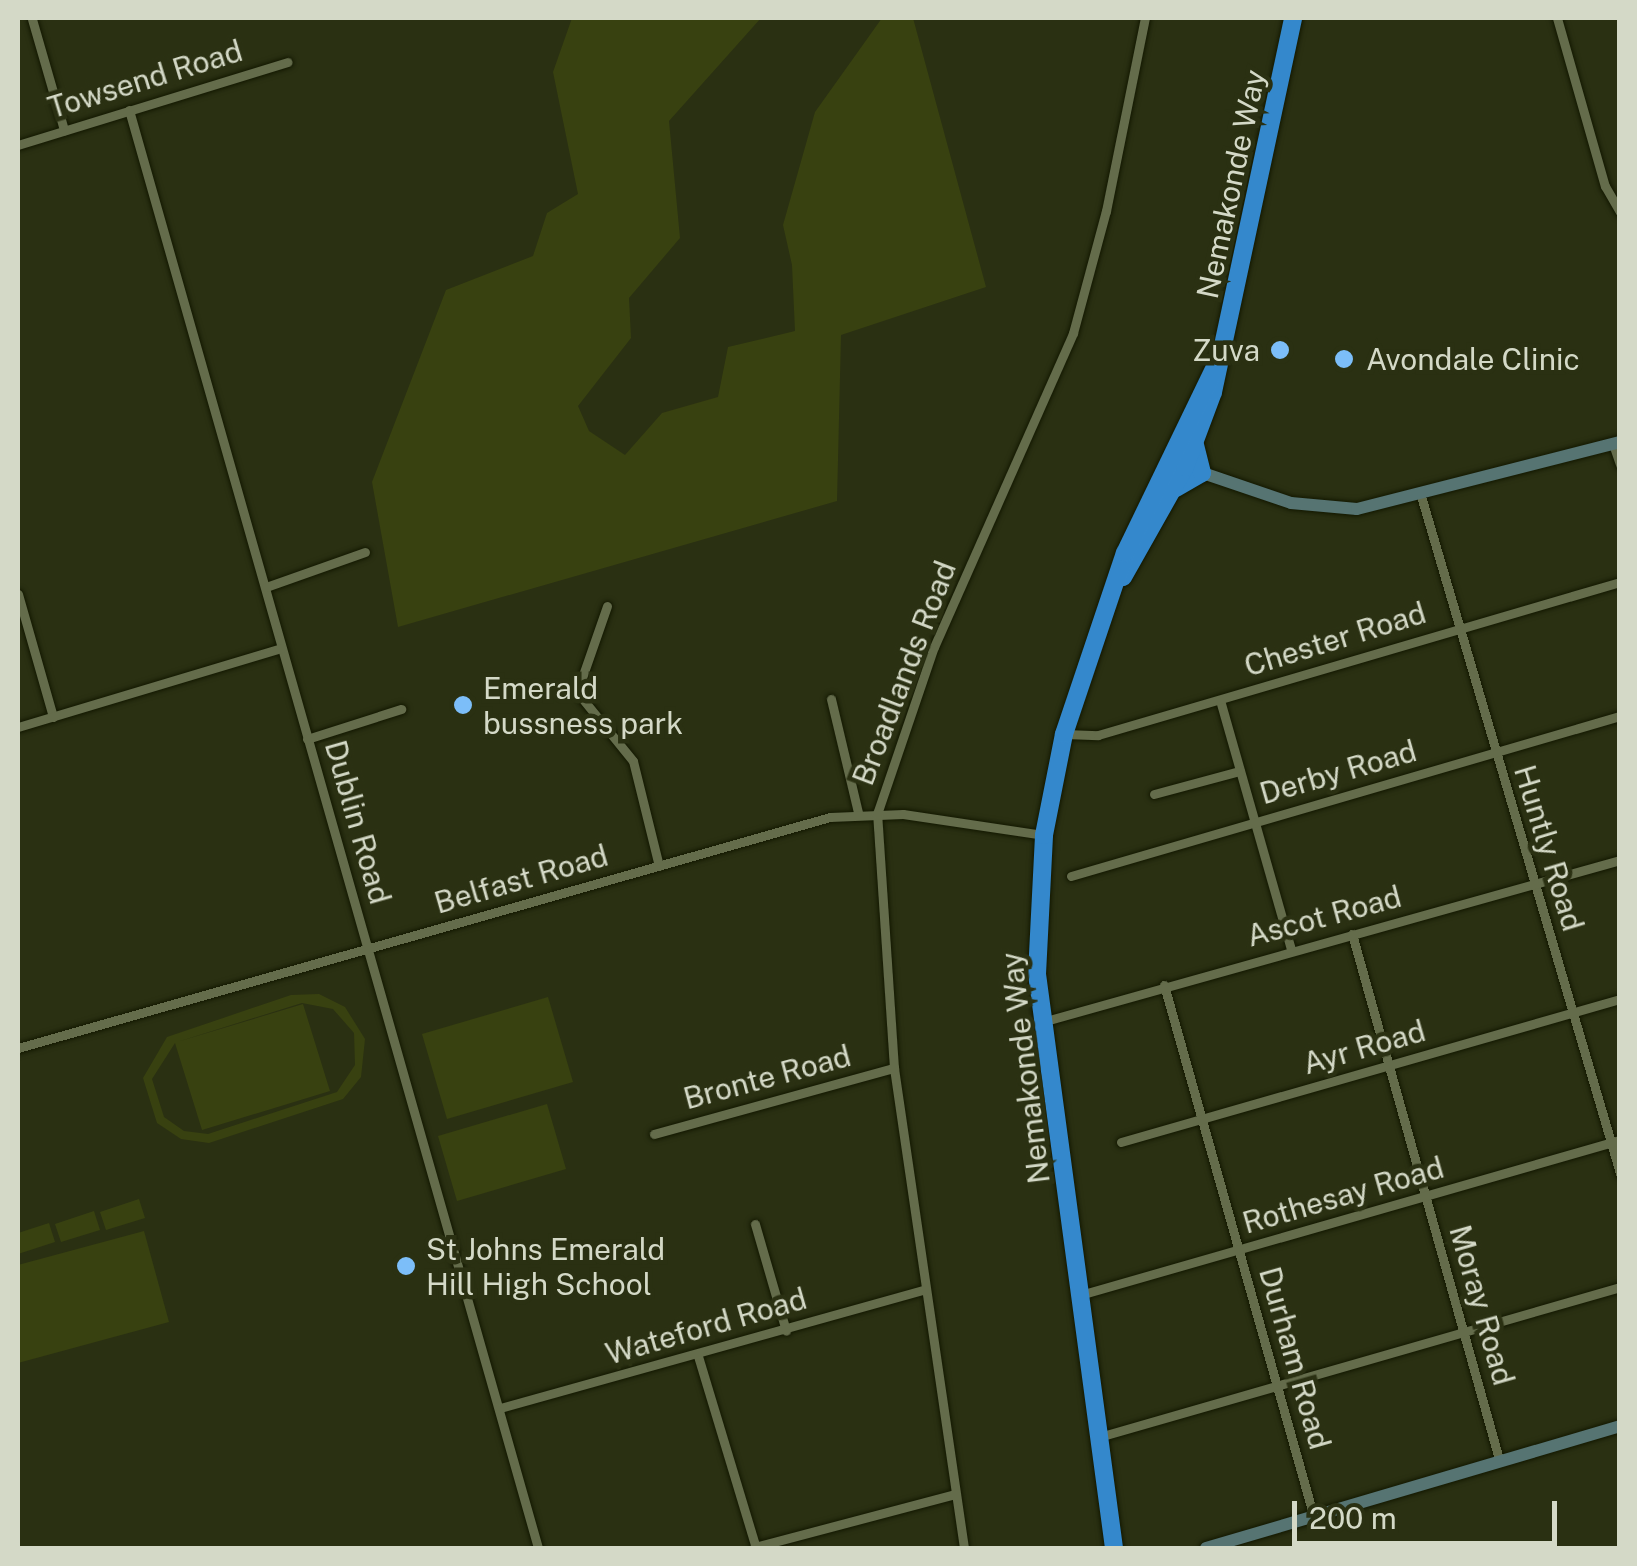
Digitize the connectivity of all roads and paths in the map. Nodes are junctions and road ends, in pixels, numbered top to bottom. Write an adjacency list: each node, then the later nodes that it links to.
1 (1145, 18): 35 (street, Broadlands Road)
2 (1293, 18): 10 (highway, Nemakonde Way)
3 (1557, 18): 9 (street)
4 (32, 19): 7 (street)
5 (287, 62): 6 (street, Towsend Road)
6 (128, 110): 7 (street, Towsend Road); 17 (street, Dublin Road)
7 (64, 130): 8 (street, Towsend Road)
8 (18, 144)
9 (1620, 212)
10 (1218, 361): 13 (highway, Nemakonde Way); 13 (highway, Nemakonde Way)
11 (1616, 443): 12 (street); 14 (street)
12 (1620, 464)
13 (1185, 466): 14 (street); 18 (highway, Nemakonde Way); 18 (highway, Nemakonde Way)
14 (1421, 496): 21 (street, Huntly Road)
15 (365, 552): 17 (street)
16 (1620, 582): 21 (street, Chester Road)
17 (266, 587): 22 (street, Dublin Road)
18 (1114, 590): 29 (highway, Nemakonde Way)
19 (18, 594): 27 (street)
20 (607, 606): 39 (street)
21 (1458, 629): 24 (street, Chester Road); 31 (street, Huntly Road)
22 (282, 648): 27 (street); 30 (street, Dublin Road)
23 (831, 699): 34 (street)
24 (1220, 700): 29 (street, Chester Road); 32 (street)
25 (401, 709): 30 (street)
26 (1620, 716): 31 (street, Derby Road)
27 (52, 717): 28 (street)
28 (18, 726)
29 (1064, 734): 37 (highway, Nemakonde Way)
30 (307, 738): 43 (street, Dublin Road)
31 (1494, 754): 36 (street, Derby Road); 41 (street, Huntly Road)
32 (1240, 771): 33 (street); 36 (street)
33 (1154, 794)
34 (858, 812): 35 (street, Belfast Road); 39 (street, Belfast Road)
35 (877, 814): 37 (street, Belfast Road); 51 (street, Broadlands Road)
36 (1255, 822): 40 (street, Derby Road); 44 (street)
37 (1044, 835): 48 (highway, Nemakonde Way)
38 (1620, 860): 41 (street, Ascot Road)
39 (659, 866): 43 (street, Belfast Road)
40 (1071, 876)
41 (1535, 885): 42 (street, Ascot Road); 47 (street, Huntly Road)
42 (1352, 934): 44 (street, Ascot Road); 50 (street, Moray Road)
43 (369, 948): 49 (street, Belfast Road); 67 (street, Dublin Road)
44 (1291, 950): 45 (street, Ascot Road)
45 (1164, 986): 48 (street, Ascot Road); 52 (street, Durham Road)
46 (1620, 1000): 47 (street, Ayr Road)
47 (1573, 1013): 50 (street, Ayr Road); 55 (street, Huntly Road)
48 (1042, 1022): 62 (highway, Nemakonde Way)
49 (18, 1048)
50 (1390, 1066): 52 (street, Ayr Road); 57 (street, Moray Road)
51 (894, 1068): 53 (street, Bronte Road); 61 (street, Broadlands Road)
52 (1201, 1119): 54 (street, Ayr Road); 59 (street, Durham Road)
53 (654, 1134)
54 (1121, 1142)
55 (1615, 1142): 56 (street, Huntly Road); 57 (street, Rothesay Road)
56 (1620, 1174)
57 (1426, 1198): 59 (street, Rothesay Road); 64 (street, Moray Road)
58 (755, 1224): 63 (street)
59 (1239, 1251): 62 (street, Rothesay Road); 66 (street, Durham Road)
60 (1620, 1287): 64 (street)
61 (924, 1290): 63 (street, Wateford Road); 71 (street, Broadlands Road)
62 (1080, 1294): 69 (highway, Nemakonde Way)
63 (786, 1330): 65 (street, Wateford Road)
64 (1464, 1331): 66 (street); 70 (street, Moray Road)
65 (698, 1356): 67 (street, Wateford Road); 74 (street)
66 (1278, 1386): 69 (street); 72 (street, Durham Road)
67 (500, 1408): 73 (street, Dublin Road)
68 (1620, 1426): 70 (street)
69 (1099, 1437): 76 (highway, Nemakonde Way)
70 (1499, 1459): 72 (street)
71 (955, 1494): 74 (street); 75 (street, Broadlands Road)
72 (1312, 1514): 77 (street)
73 (538, 1548)
74 (756, 1548)
75 (964, 1548)
76 (1114, 1548)
77 (1206, 1548)

